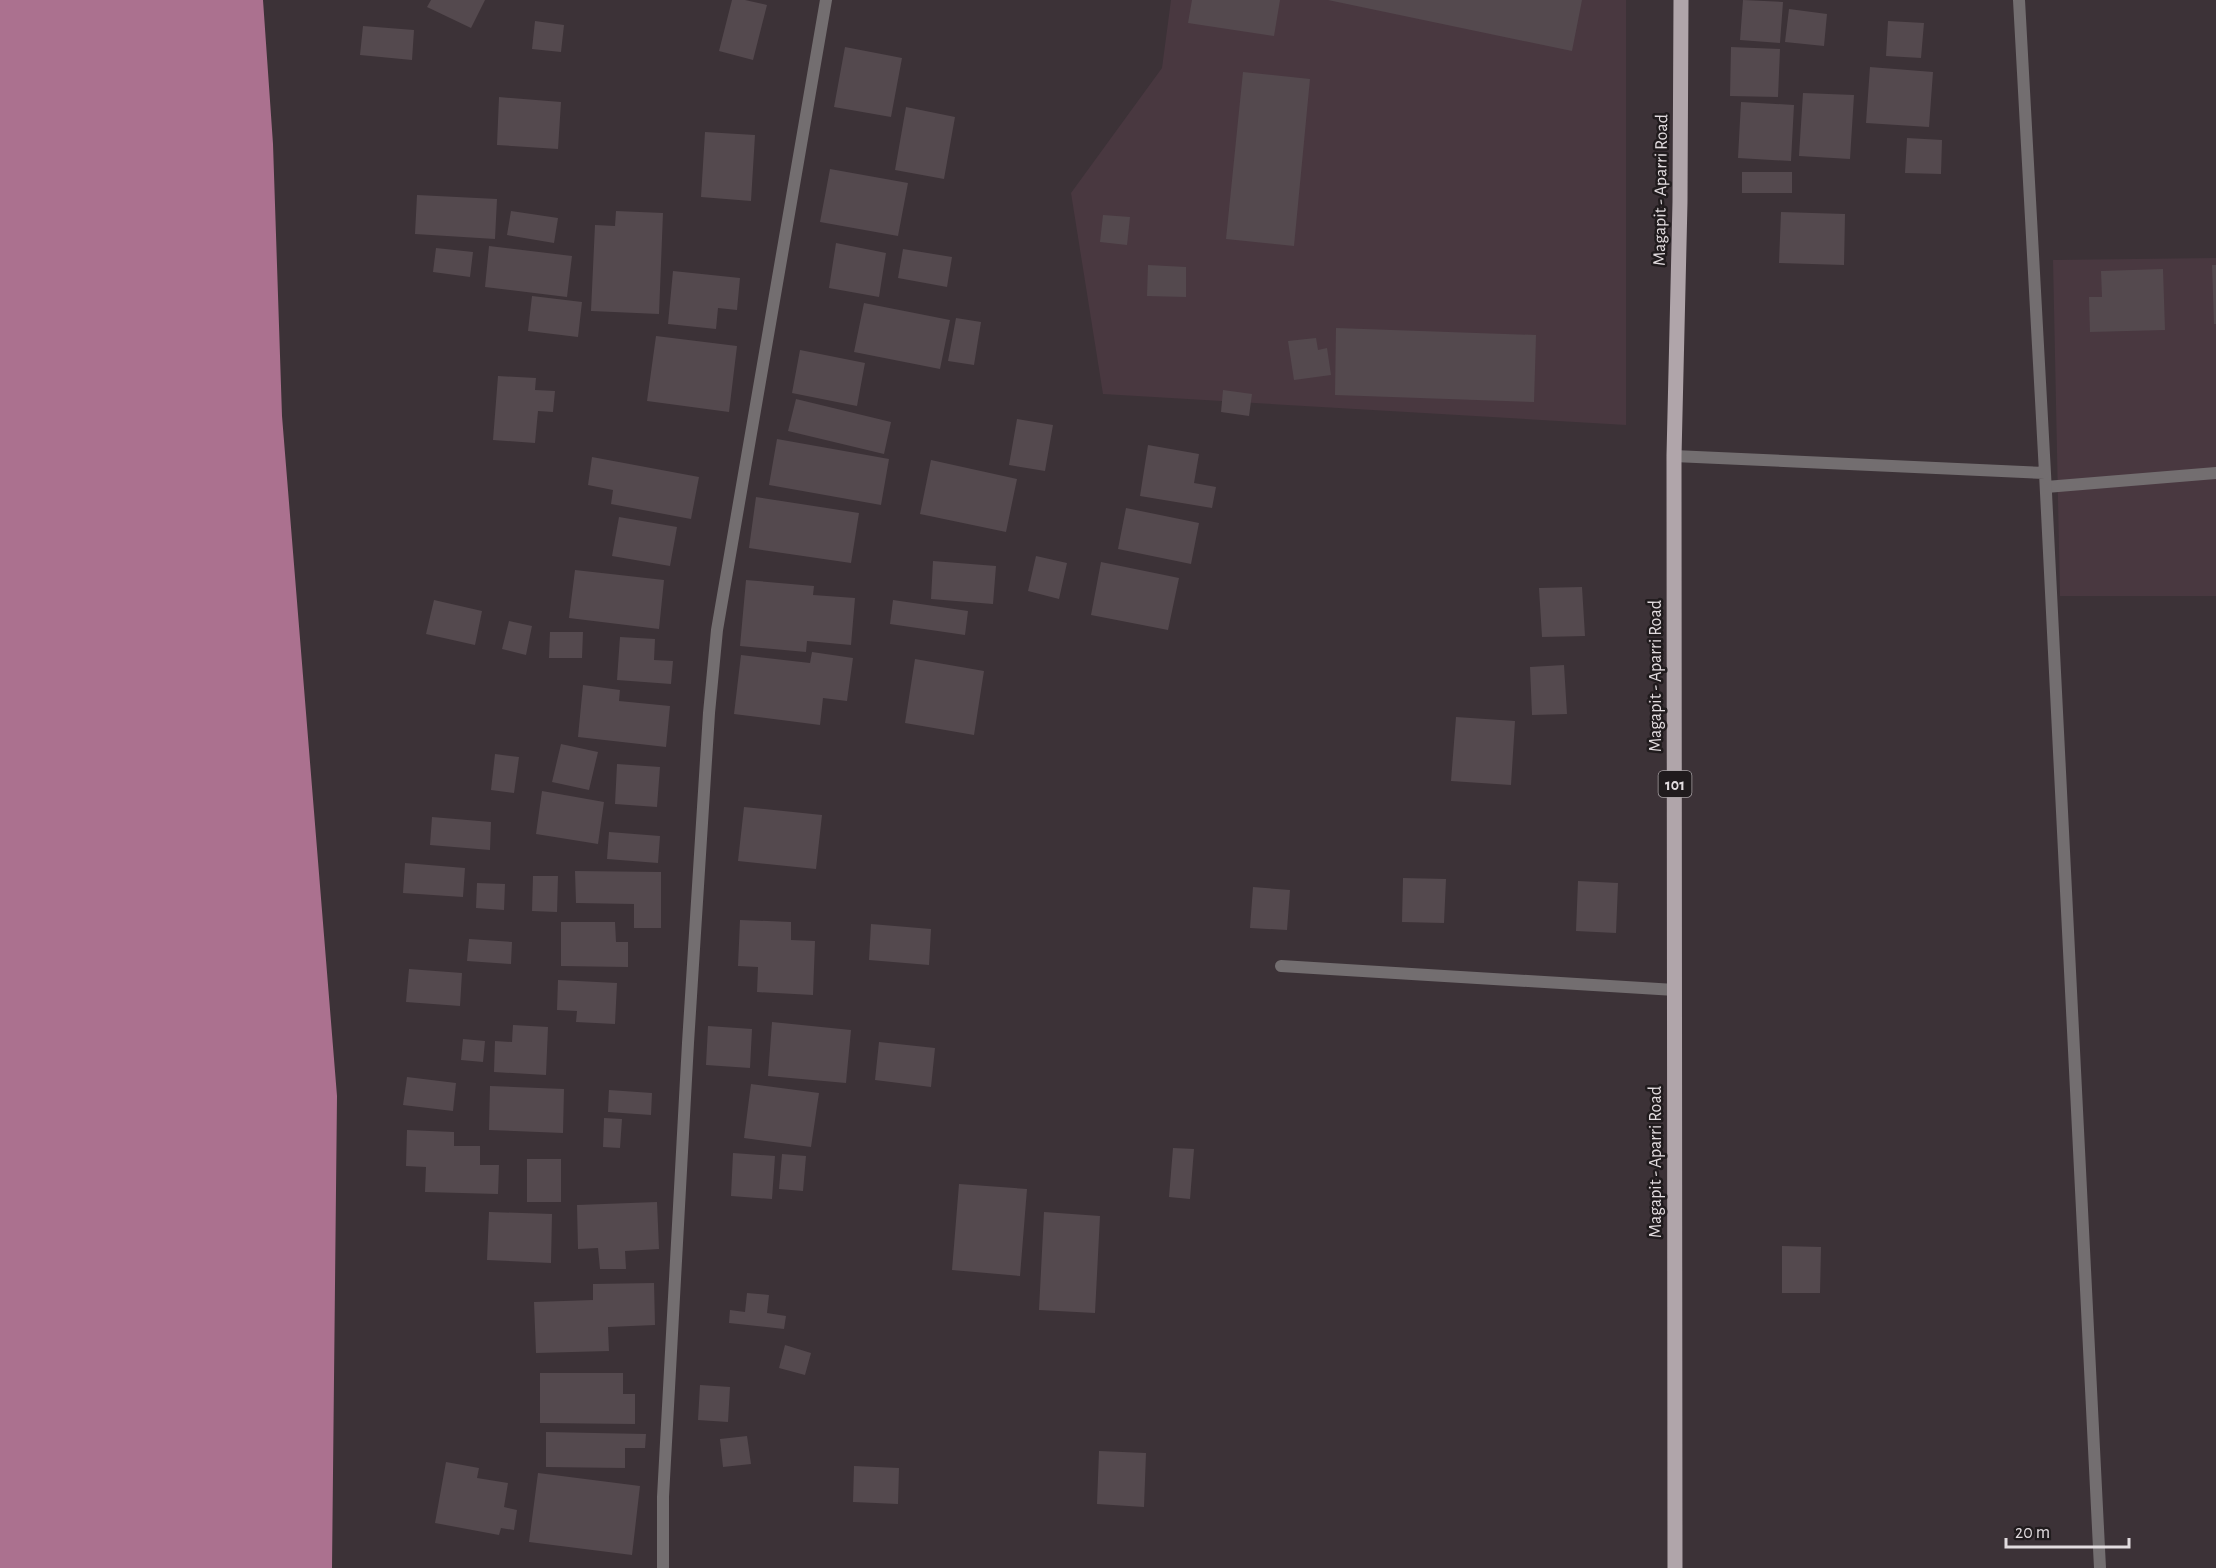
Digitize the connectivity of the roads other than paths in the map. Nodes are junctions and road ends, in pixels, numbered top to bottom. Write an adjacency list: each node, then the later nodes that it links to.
1 (826, 0): 10 (street)
2 (1681, 0): 4 (main road, Magapit - Aparri Road / 101)
3 (2019, 0): 5 (street)
4 (1674, 456): 5 (street); 9 (main road, Magapit - Aparri Road / 101)
5 (2045, 473): 7 (street)
6 (2216, 473): 7 (street)
7 (2046, 487): 12 (street)
8 (1281, 966): 9 (street)
9 (1675, 990): 11 (main road, Magapit - Aparri Road / 101)
10 (663, 1568)
11 (1674, 1568)
12 (2100, 1568)

